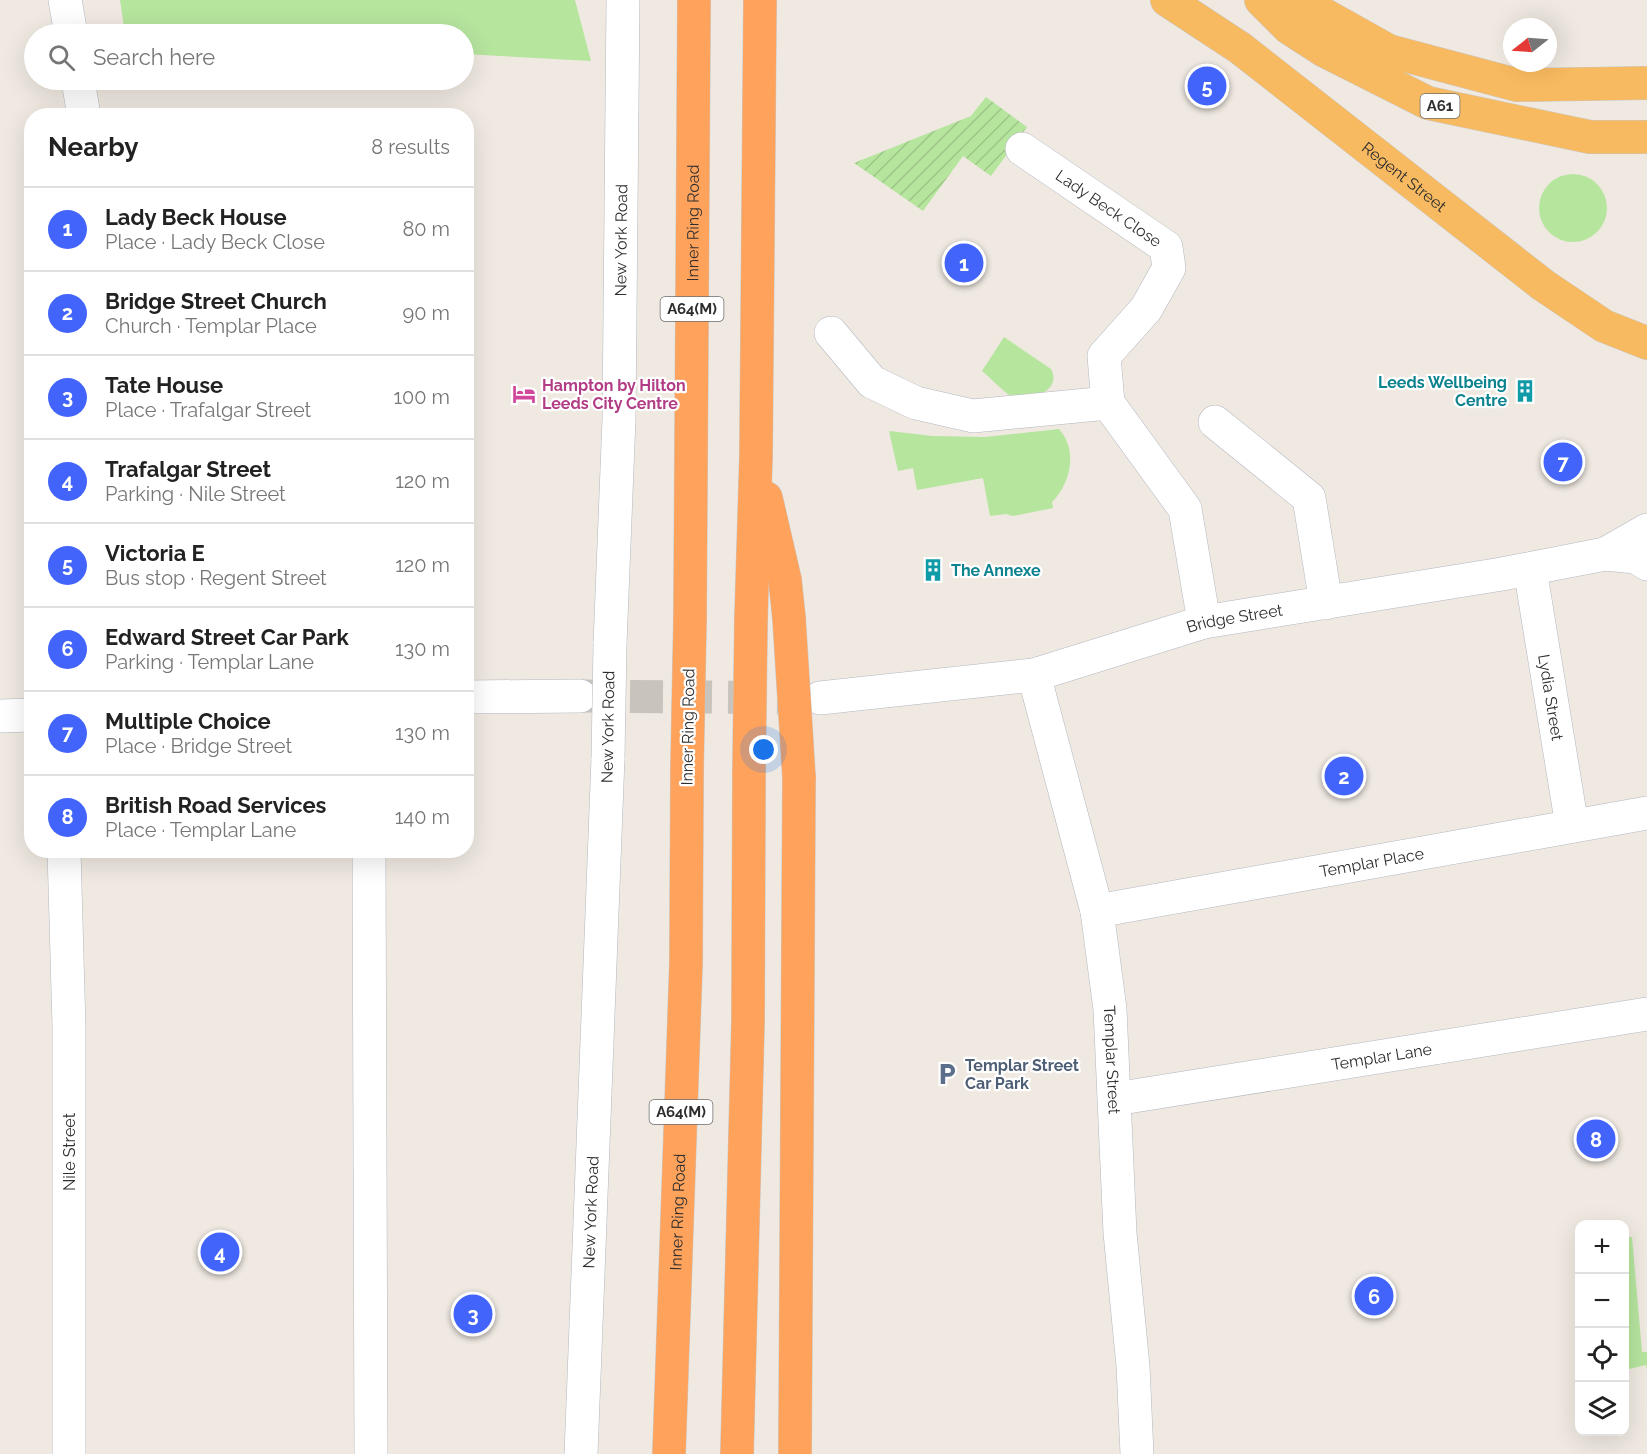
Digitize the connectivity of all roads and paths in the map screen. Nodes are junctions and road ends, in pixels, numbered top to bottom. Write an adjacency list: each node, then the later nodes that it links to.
1 (65, 0): 8 (street)
2 (623, 0): 40 (street, New York Road, bridge)
3 (694, 0): 41 (highway, Inner Ring Road / A64(M), bridge)
4 (760, 0): 18 (highway)
5 (1167, 0): 15 (highway, Regent Street)
6 (1261, 0): 12 (highway, A61)
7 (1298, 0): 9 (highway, A61)
8 (69, 24)
9 (1647, 83)
10 (80, 90): 11 (street)
11 (83, 108)
12 (1647, 137)
13 (1022, 149): 16 (street, Lady Beck Close)
14 (831, 333): 16 (street)
15 (1647, 343)
16 (1108, 403): 24 (street)
17 (1215, 422): 23 (street)
18 (756, 455): 42 (highway, bridge); 43 (highway, bridge)
19 (1647, 530): 20 (street, Bridge Street)
20 (1605, 554): 21 (street); 22 (street, Bridge Street)
21 (1647, 564)
22 (1530, 569): 23 (street, Bridge Street); 32 (street, Lydia Street)
23 (1326, 603): 24 (street, Bridge Street)
24 (1204, 622): 25 (street, Bridge Street)
25 (1034, 675): 28 (street, Bridge Street); 35 (street, Templar Street)
26 (580, 696): 27 (street)
27 (474, 697)
28 (820, 698)
29 (24, 715): 30 (street)
30 (0, 716)
31 (1647, 813): 32 (street, Templar Place)
32 (1572, 826): 35 (street, Templar Place)
33 (64, 858): 38 (street, Nile Street)
34 (369, 858): 39 (street)
35 (1097, 912): 37 (street, Templar Street)
36 (1647, 1014): 37 (street, Templar Lane)
37 (1115, 1099): 44 (street, Templar Street)
38 (69, 1454)
39 (371, 1454)
40 (581, 1454)
41 (669, 1454)
42 (737, 1454)
43 (795, 1454)
44 (1137, 1454)

